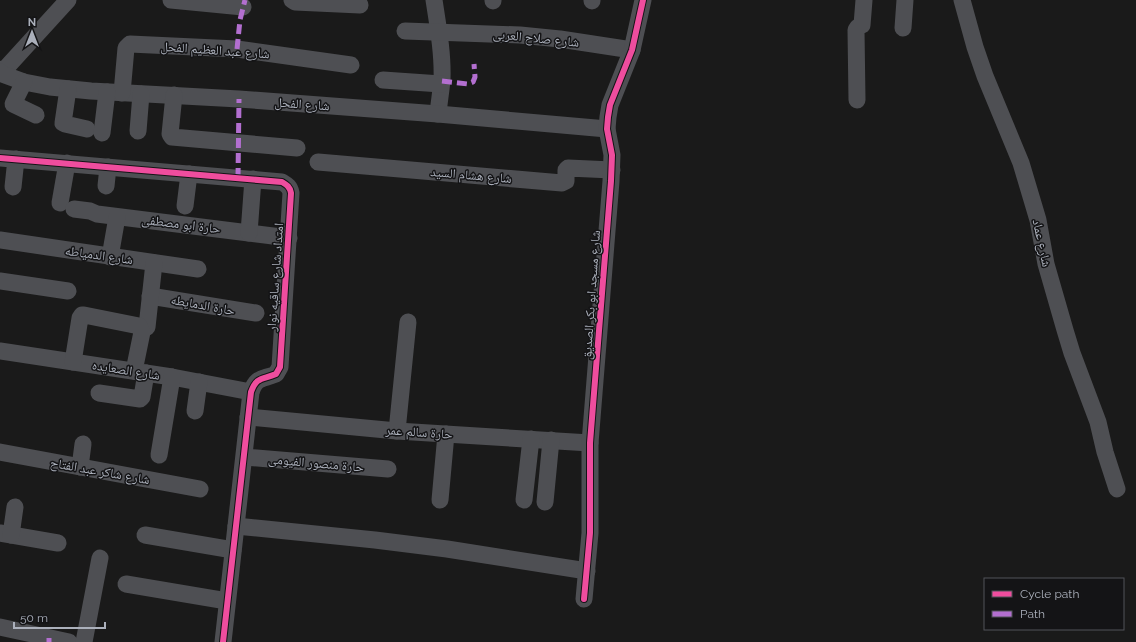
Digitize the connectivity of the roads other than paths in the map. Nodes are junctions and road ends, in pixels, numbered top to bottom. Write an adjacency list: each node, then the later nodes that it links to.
1 (68, 0): 16 (street)
2 (172, 0): 10 (street)
3 (292, 0): 9 (street)
4 (434, 0): 13 (street)
5 (643, 0): 14 (street, شارع مسجد ابو بكر الصديق)
6 (864, 0): 24 (street)
7 (905, 0): 11 (street)
8 (962, 0): 74 (street, شارع عماد)
9 (360, 4)
10 (243, 7)
11 (903, 28)
12 (405, 31): 13 (street, شارع صلاح العربى)
13 (439, 32): 14 (street, شارع صلاح العربى); 19 (street)
14 (632, 50): 27 (street, شارع مسجد ابو بكر الصديق)
15 (351, 65): 21 (street, شارع عبد العظيم الفحل)
16 (0, 71): 18 (street, شارع الفحل)
17 (383, 80): 19 (street)
18 (24, 82): 20 (street, شارع الفحل); 26 (street)
19 (441, 84): 25 (street)
20 (68, 89): 21 (street, شارع الفحل); 21 (street, شارع عبد العظيم الفحل)
21 (115, 92): 22 (street, شارع الفحل)
22 (141, 94): 23 (street, شارع الفحل); 28 (street)
23 (174, 95): 25 (street, شارع الفحل); 29 (street)
24 (857, 100)
25 (438, 114): 27 (street, شارع الفحل)
26 (36, 115)
27 (607, 129): 34 (street, شارع مسجد ابو بكر الصديق)
28 (138, 130)
29 (297, 148)
30 (8, 158): 32 (street, امتداد شارع ساقيه نوار); 38 (street)
31 (318, 162): 34 (street, شارع هشام السيد)
32 (67, 163): 33 (street, امتداد شارع ساقيه نوار); 40 (street, حارة ابو مصطفى)
33 (108, 167): 35 (street, امتداد شارع ساقيه نوار); 37 (street)
34 (612, 170): 67 (street, شارع مسجد ابو بكر الصديق)
35 (189, 174): 36 (street, امتداد شارع ساقيه نوار); 39 (street)
36 (253, 179): 41 (street); 42 (street, امتداد شارع ساقيه نوار)
37 (106, 186)
38 (13, 188)
39 (185, 206)
40 (117, 216): 41 (street, حارة ابو مصطفى); 44 (street)
41 (248, 233): 42 (street, حارة ابو مصطفى)
42 (289, 238): 58 (street, امتداد شارع ساقيه نوار)
43 (0, 240): 44 (street, شارع الدمياطه)
44 (110, 257): 45 (street, شارع الدمياطه)
45 (154, 263): 46 (street, شارع الدمياطه); 49 (street)
46 (198, 269)
47 (0, 281): 48 (street)
48 (68, 291)
49 (150, 296): 50 (street, حارة الدمايطه); 52 (street)
50 (256, 314)
51 (408, 322): 62 (street)
52 (147, 327)
53 (0, 351): 54 (street, شارع الصعايده)
54 (73, 362): 55 (street, شارع الصعايده); 55 (street)
55 (140, 372): 56 (street, شارع الصعايده); 59 (street)
56 (172, 378): 57 (street, شارع الصعايده); 69 (street)
57 (199, 382): 58 (street, شارع الصعايده); 60 (street)
58 (251, 392): 61 (street)
59 (98, 393)
60 (194, 411)
61 (248, 417): 62 (street, حارة سالم عمر); 70 (street)
62 (397, 431): 63 (street, حارة سالم عمر)
63 (446, 434): 64 (street, حارة سالم عمر); 75 (street)
64 (531, 439): 65 (street, حارة سالم عمر); 76 (street)
65 (551, 440): 67 (street, حارة سالم عمر); 77 (street)
66 (83, 444): 71 (street)
67 (590, 444): 85 (street, شارع مسجد ابو بكر الصديق)
68 (0, 452): 71 (street, شارع شاكر عبد الفتاح)
69 (159, 455)
70 (245, 457): 72 (street, حارة منصور الفيومى); 79 (street)
71 (80, 467): 73 (street, شارع شاكر عبد الفتاح)
72 (388, 469)
73 (200, 489)
74 (1117, 489)
75 (440, 500)
76 (524, 500)
77 (545, 502)
78 (16, 507): 80 (street)
79 (236, 526): 83 (street); 85 (street)
80 (6, 534): 82 (street)
81 (146, 535): 83 (street)
82 (58, 543)
83 (233, 550): 88 (street)
84 (100, 558): 92 (street)
85 (587, 571): 87 (street, شارع مسجد ابو بكر الصديق)
86 (126, 584): 88 (street)
87 (584, 598)
88 (227, 601): 93 (street)
89 (0, 627): 90 (street)
90 (21, 637): 91 (street)
91 (69, 642)
92 (84, 642)
93 (222, 642)

